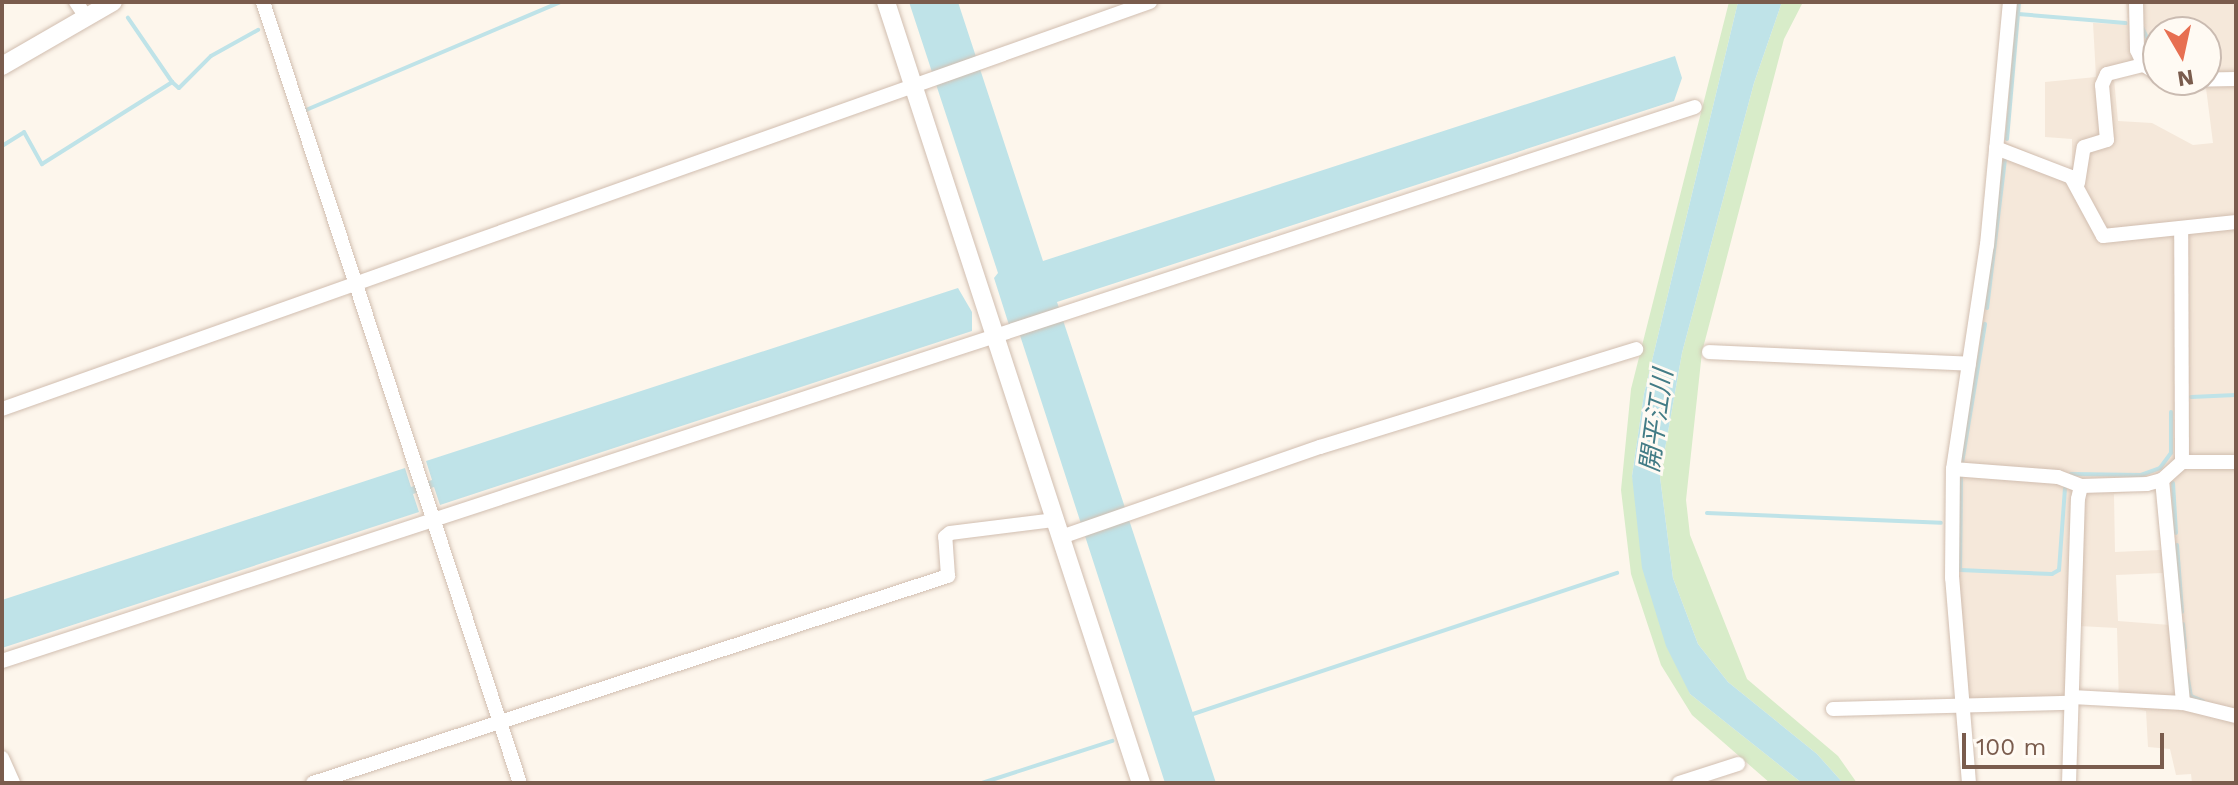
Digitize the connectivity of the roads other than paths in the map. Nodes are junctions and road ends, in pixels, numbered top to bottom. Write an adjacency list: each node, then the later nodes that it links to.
1 (113, 2): 7 (street)
2 (263, 2): 17 (street)
3 (886, 2): 11 (street)
4 (1150, 2): 11 (street)
5 (2010, 2): 13 (street)
6 (2136, 2): 8 (street)
7 (81, 9): 10 (street)
8 (2142, 61)
9 (2142, 65): 14 (street)
10 (2, 66)
11 (921, 79): 17 (street); 18 (street)
12 (1695, 107): 18 (street)
13 (1996, 148): 14 (street); 21 (street)
14 (2078, 183): 16 (street)
15 (2236, 222): 16 (street)
16 (2181, 228): 23 (street)
17 (355, 283): 22 (street); 28 (street)
18 (995, 336): 28 (street); 29 (street)
19 (1636, 349): 29 (street)
20 (1709, 352): 21 (street)
21 (1969, 364): 25 (street)
22 (2, 409)
23 (2182, 462): 24 (street); 26 (street)
24 (2236, 462)
25 (1953, 469): 27 (street); 33 (street)
26 (2162, 480): 27 (street); 32 (street)
27 (2081, 486): 31 (street)
28 (432, 520): 30 (street); 36 (street)
29 (1065, 529): 36 (street); 42 (street)
30 (2, 661)
31 (2071, 700): 32 (street); 33 (street); 45 (street)
32 (2183, 703): 35 (street)
33 (1963, 707): 34 (street); 44 (street)
34 (1833, 709)
35 (2236, 716)
36 (500, 722): 40 (street); 41 (street)
37 (2, 758): 39 (street)
38 (1738, 764): 43 (street)
39 (13, 783)
40 (313, 783)
41 (520, 783)
42 (1141, 783)
43 (1679, 783)
44 (1969, 783)
45 (2069, 783)

